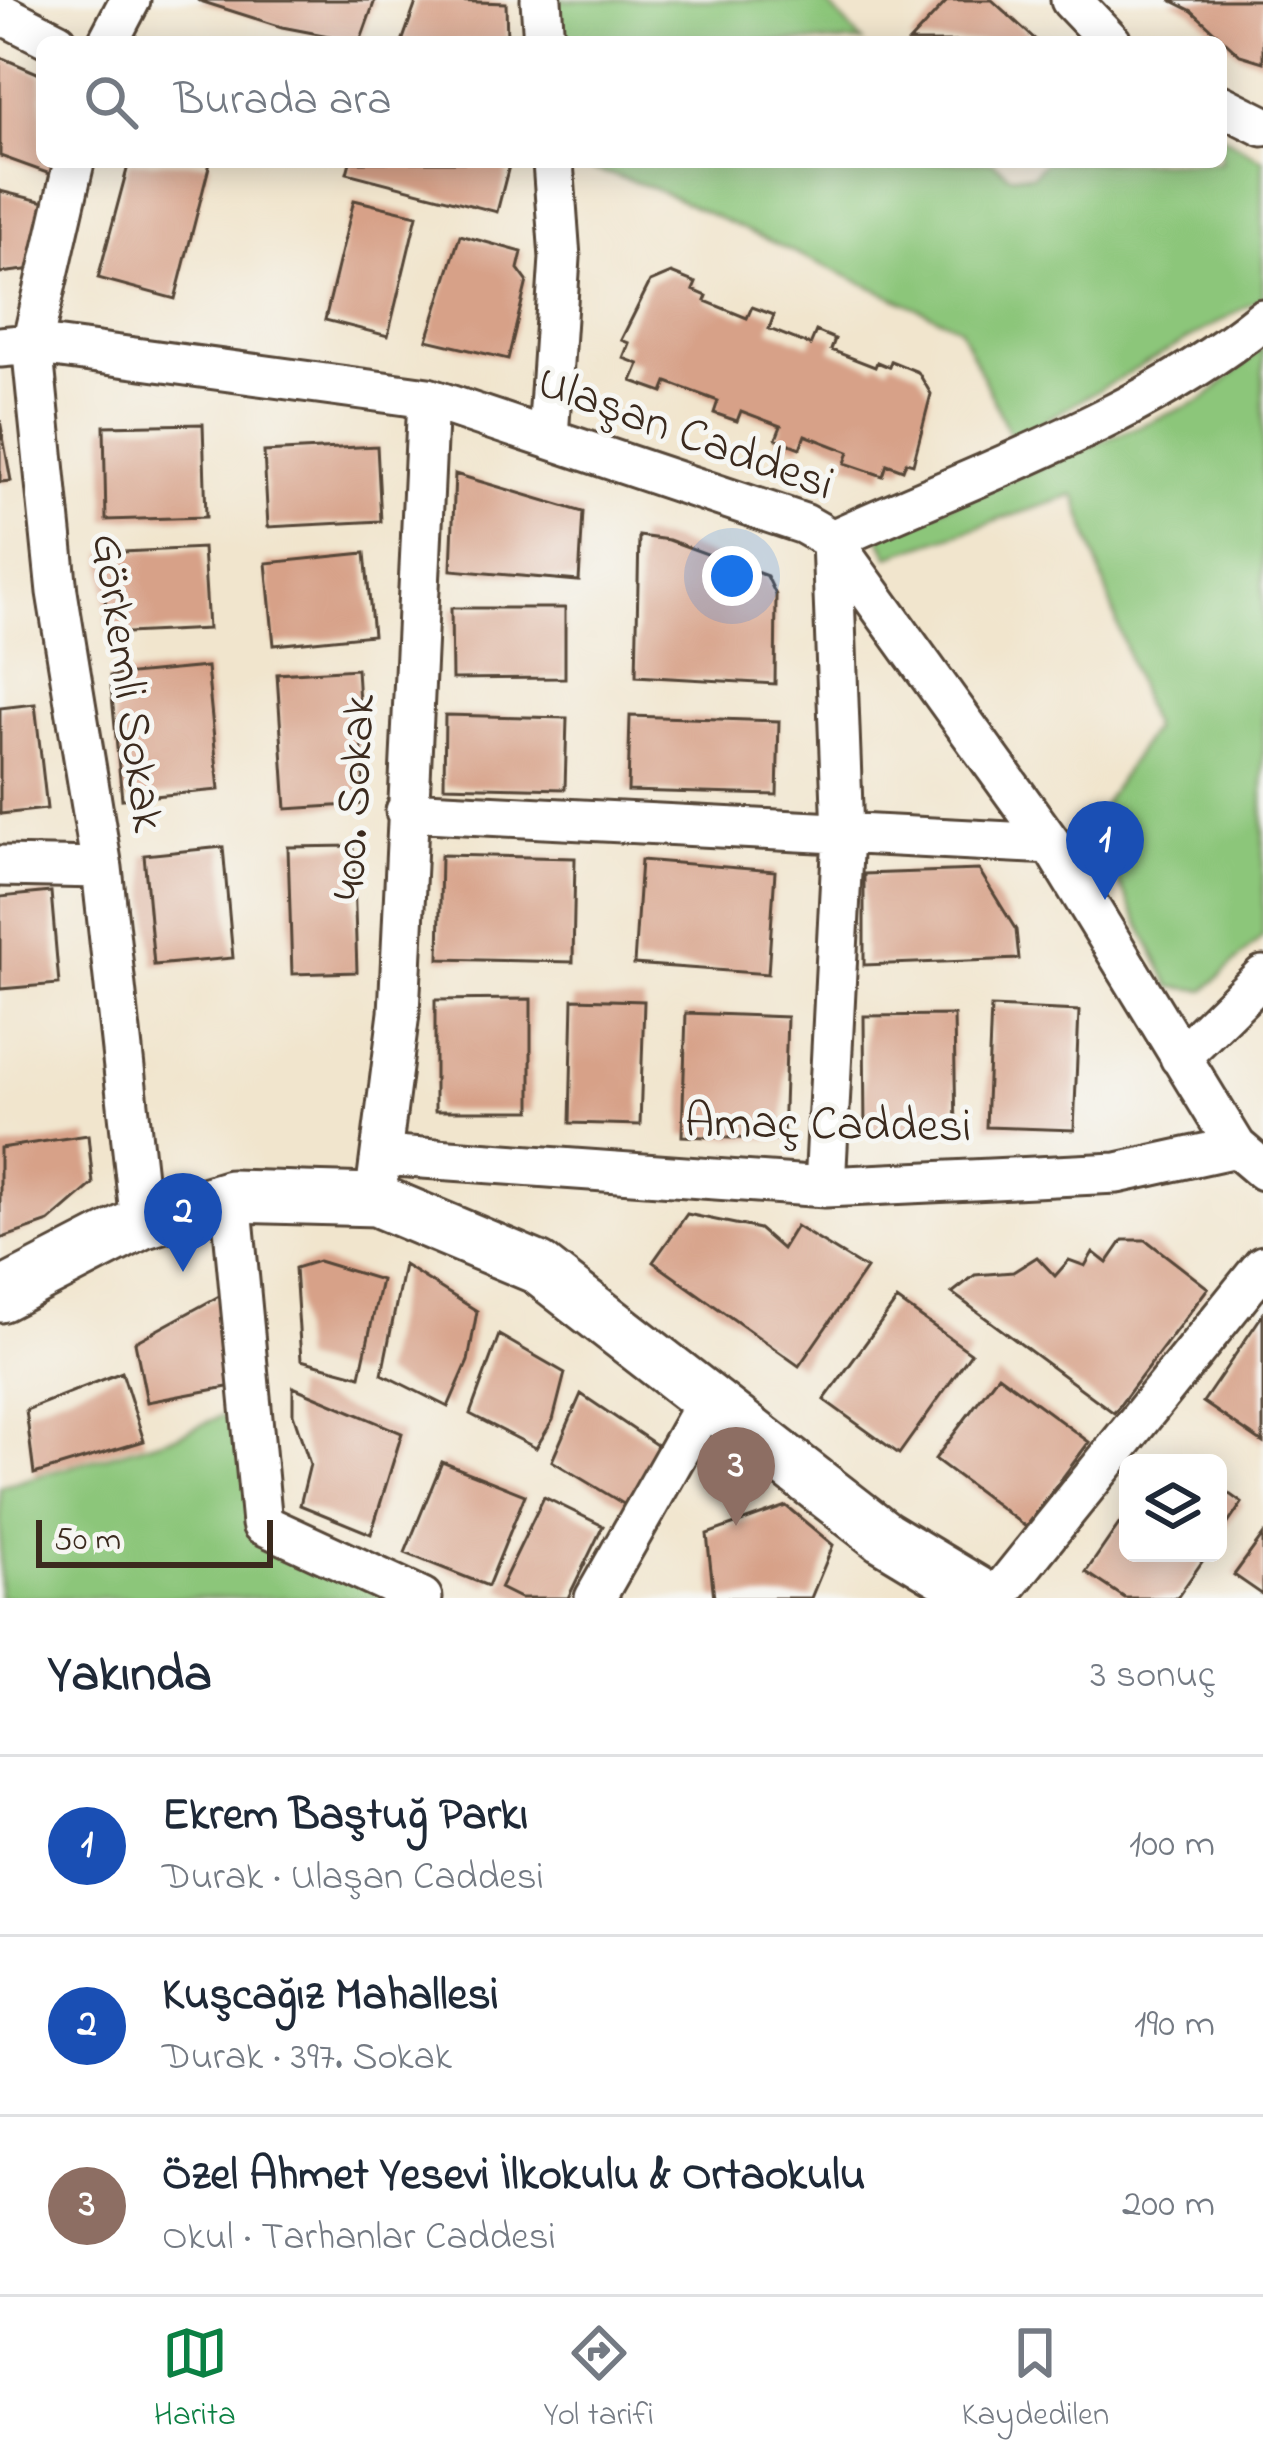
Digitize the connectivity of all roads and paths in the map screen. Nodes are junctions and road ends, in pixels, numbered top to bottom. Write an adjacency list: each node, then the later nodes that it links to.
1 (130, 0): 6 (street)
2 (541, 0): 7 (street)
3 (1071, 0): 8 (street)
4 (0, 13): 5 (street)
5 (45, 36)
6 (111, 36)
7 (544, 36)
8 (1105, 36)
9 (1227, 108): 10 (street)
10 (1263, 126)
11 (72, 168): 14 (street, Görkemli Sokak)
12 (553, 168): 16 (street)
13 (1263, 319): 17 (street)
14 (16, 345): 15 (street, Ulaşan Caddesi); 22 (street, Görkemli Sokak)
15 (428, 398): 16 (street, Ulaşan Caddesi); 18 (street, 400. Sokak)
16 (548, 437): 17 (street, Ulaşan Caddesi)
17 (832, 540): 19 (street); 20 (street, Ulaşan Caddesi)
18 (406, 811): 19 (street); 26 (street, 400. Sokak)
19 (843, 834): 20 (street); 27 (street)
20 (1051, 844): 24 (street, Ulaşan Caddesi)
21 (0, 866): 22 (street)
22 (102, 868): 29 (street, Görkemli Sokak)
23 (1263, 976): 24 (street)
24 (1180, 1057): 25 (street, Ulaşan Caddesi)
25 (1249, 1158): 27 (street, Amaç Caddesi)
26 (378, 1178): 27 (street, Amaç Caddesi); 28 (main road); 32 (main road)
27 (825, 1186)
28 (231, 1196): 29 (main road); 34 (street)
29 (141, 1223): 31 (main road)
30 (1263, 1266): 38 (street)
31 (0, 1296)
32 (709, 1397): 33 (main road); 35 (street)
33 (883, 1536): 36 (main road); 37 (main road)
34 (422, 1598)
35 (595, 1598)
36 (937, 1598)
37 (986, 1598)
38 (996, 1598)

